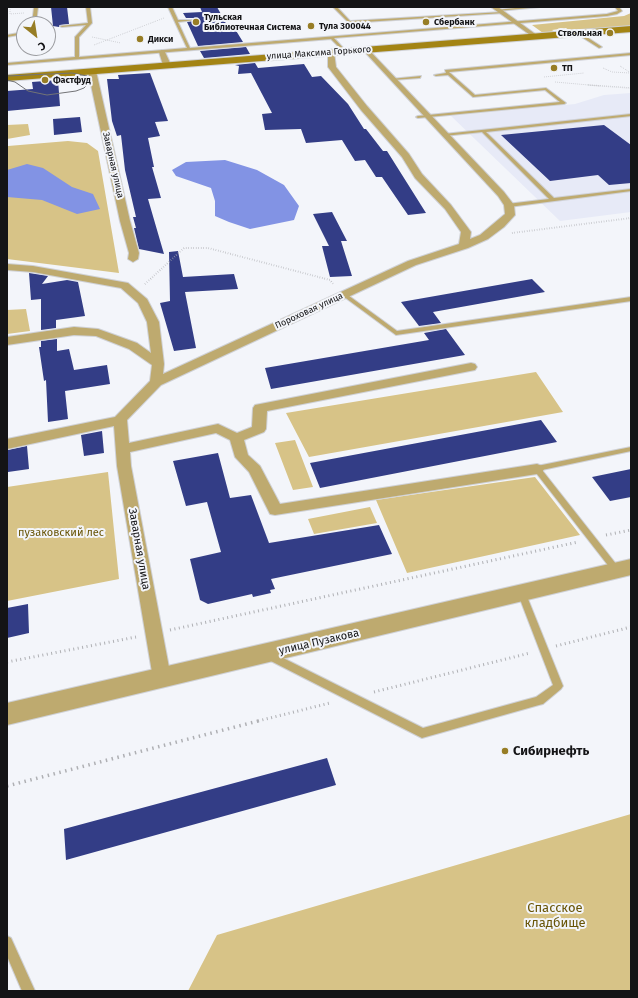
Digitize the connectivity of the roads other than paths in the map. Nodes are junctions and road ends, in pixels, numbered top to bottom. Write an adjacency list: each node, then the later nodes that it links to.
1 (88, 7): 12 (lane)
2 (170, 7): 10 (lane)
3 (335, 7): 6 (lane)
4 (538, 7): 6 (lane)
5 (617, 7): 11 (lane)
6 (498, 10): 11 (street)
7 (223, 18): 8 (lane)
8 (232, 18)
9 (193, 20): 10 (lane)
10 (177, 22): 19 (lane)
11 (516, 23): 16 (street); 17 (lane)
12 (89, 24): 13 (lane); 25 (lane)
13 (62, 26)
14 (631, 28): 15 (main road, улица Максима Горького)
15 (578, 33): 16 (main road, улица Максима Горького); 18 (lane)
16 (535, 36): 20 (main road, улица Максима Горького)
17 (332, 38): 19 (lane); 21 (lane)
18 (600, 47)
19 (189, 49): 22 (lane)
20 (365, 49): 21 (main road, улица Максима Горького); 33 (street)
21 (344, 51): 23 (main road, улица Максима Горького)
22 (162, 52): 25 (lane); 27 (street)
23 (331, 52): 27 (main road, улица Максима Горького); 42 (street)
24 (631, 54): 29 (lane)
25 (77, 58): 26 (lane)
26 (7, 64)
27 (167, 65): 28 (main road, улица Максима Горького)
28 (92, 71): 32 (main road, улица Максима Горького); 43 (street, Заварная улица)
29 (450, 74): 30 (lane); 35 (lane)
30 (436, 75)
31 (420, 77): 33 (lane)
32 (7, 78)
33 (393, 79): 35 (street)
34 (631, 115): 37 (lane)
35 (427, 117): 36 (lane); 38 (street)
36 (418, 118)
37 (483, 131): 38 (lane); 40 (lane)
38 (444, 135): 41 (street)
39 (631, 190): 40 (lane)
40 (553, 200): 41 (lane)
41 (509, 205): 42 (street, Пороховая улица)
42 (464, 246): 45 (street, Пороховая улица)
43 (133, 259)
44 (7, 267): 48 (street)
45 (344, 295): 46 (lane); 50 (street, Пороховая улица)
46 (631, 299)
47 (7, 341): 48 (street)
48 (158, 364): 50 (street)
49 (472, 367): 52 (street)
50 (156, 382): 51 (street)
51 (120, 420): 53 (street); 54 (street, Заварная улица)
52 (236, 438): 54 (street); 56 (street)
53 (7, 444)
54 (122, 449): 60 (street, Заварная улица)
55 (631, 449): 56 (lane)
56 (536, 469): 57 (lane)
57 (624, 569): 58 (street, улица Пузакова)
58 (522, 594): 59 (street, улица Пузакова); 59 (lane)
59 (265, 654): 60 (street, улица Пузакова)
60 (162, 678): 61 (street, улица Пузакова)
61 (7, 714)
62 (7, 942): 63 (lane)
63 (29, 991)

